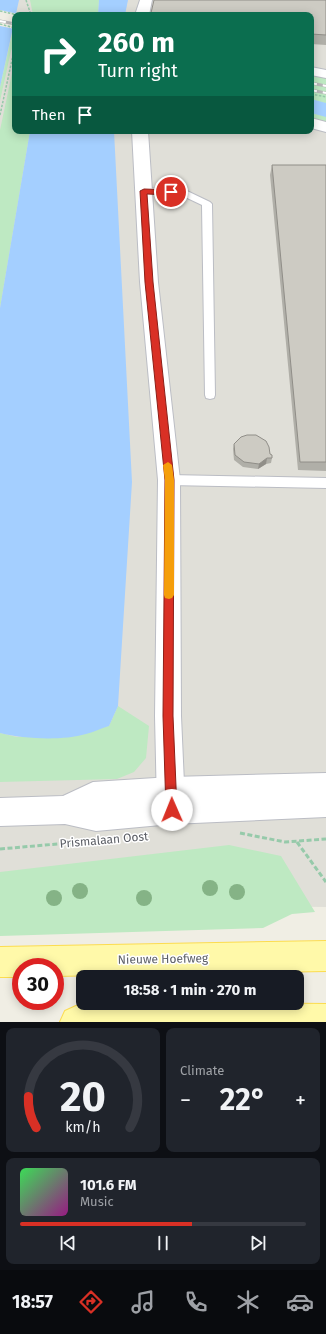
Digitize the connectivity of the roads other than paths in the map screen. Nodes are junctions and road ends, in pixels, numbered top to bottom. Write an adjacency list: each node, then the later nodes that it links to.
1 (146, 0): 2 (street)
2 (143, 12)
3 (314, 72): 4 (street)
4 (326, 74)
5 (314, 124): 6 (street)
6 (326, 127)
7 (140, 134): 8 (street)
8 (144, 191): 9 (lane); 10 (street)
9 (210, 395)
10 (169, 480): 11 (lane); 13 (street)
11 (326, 483)
12 (326, 786): 13 (street)
13 (171, 800): 14 (street); 15 (street)
14 (326, 803)
15 (0, 812)
16 (326, 956): 17 (main road, Nieuwe Hoefweg)
17 (0, 962)
18 (326, 1019): 19 (main road)
19 (76, 1022)

